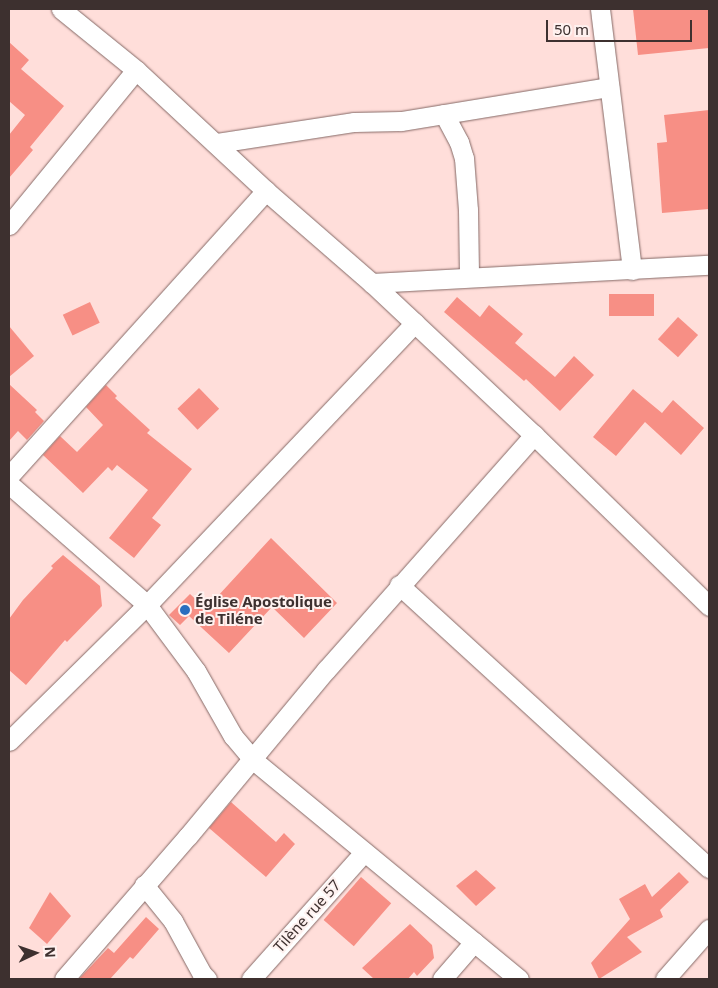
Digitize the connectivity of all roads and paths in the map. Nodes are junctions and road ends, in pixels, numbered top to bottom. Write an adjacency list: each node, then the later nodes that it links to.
1 (600, 9): 4 (street)
2 (72, 10): 3 (street)
3 (136, 70): 6 (street); 8 (street)
4 (609, 87): 5 (street); 10 (street)
5 (444, 114): 6 (street); 11 (street)
6 (217, 143): 7 (street)
7 (266, 191): 12 (street); 15 (street)
8 (9, 225)
9 (709, 265): 10 (street)
10 (632, 270): 11 (street)
11 (469, 277): 12 (street)
12 (372, 283): 13 (street)
13 (415, 323): 14 (street); 18 (street)
14 (534, 435): 17 (street); 19 (street)
15 (9, 476)
16 (9, 484): 18 (street)
17 (399, 585): 21 (street); 23 (street)
18 (147, 605): 20 (street); 21 (street)
19 (709, 606)
20 (9, 741)
21 (252, 759): 22 (street); 24 (street)
22 (364, 852): 26 (street); 29 (street, Tilène rue 57)
23 (709, 868)
24 (144, 885): 27 (street); 28 (street)
25 (709, 929): 32 (street)
26 (474, 942): 30 (street); 31 (street)
27 (64, 979)
28 (207, 979)
29 (251, 979)
30 (442, 979)
31 (519, 979)
32 (665, 979)

